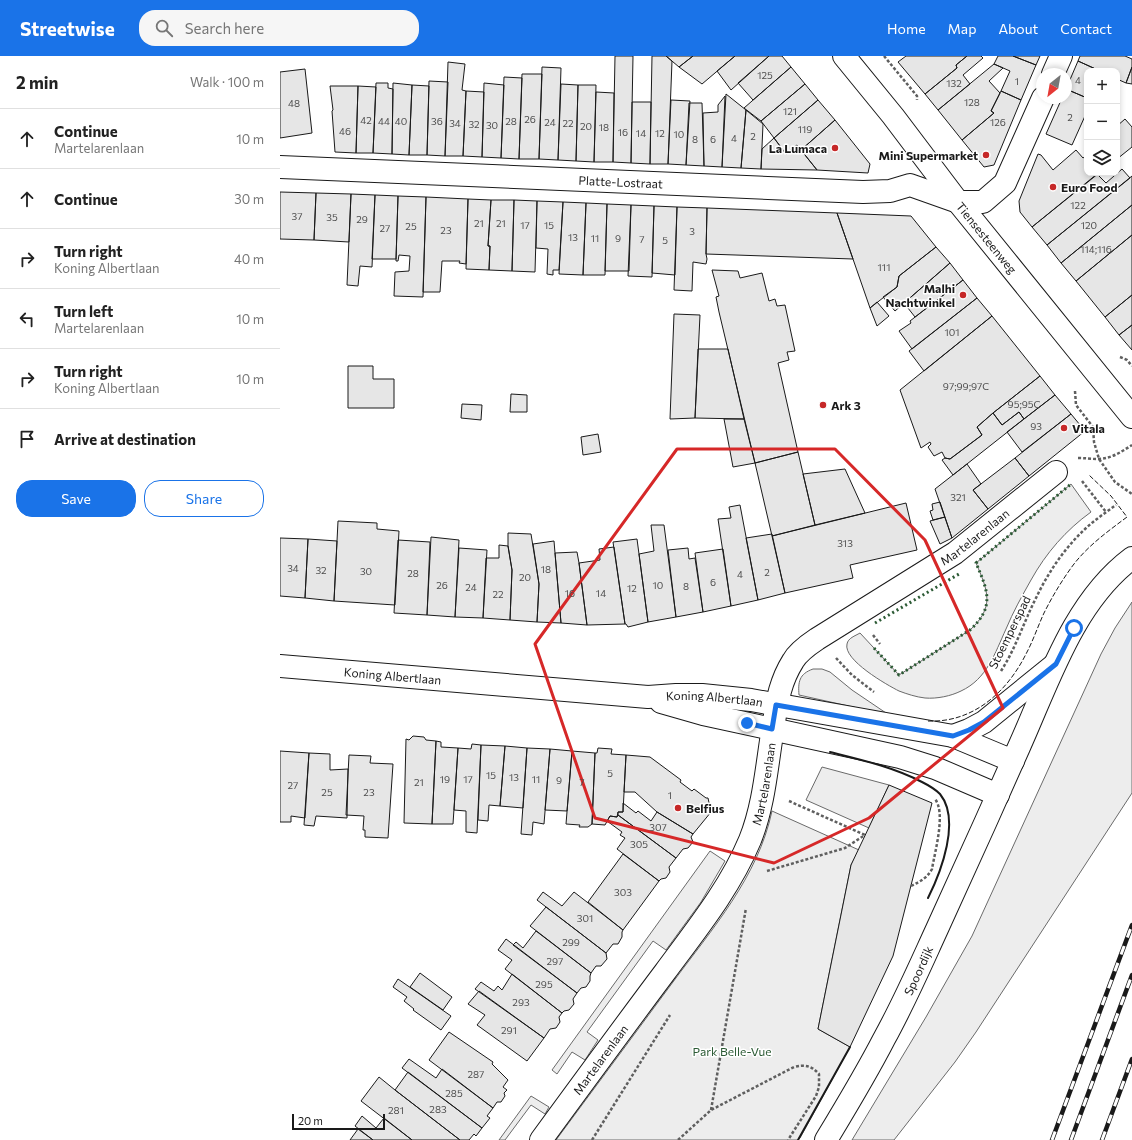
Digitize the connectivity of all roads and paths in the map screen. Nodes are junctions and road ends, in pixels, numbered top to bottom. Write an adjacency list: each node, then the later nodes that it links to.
1 (844, 56): 6 (street, Tiensesteenweg)
2 (1061, 56): 3 (street)
3 (1056, 68)
4 (1040, 104): 6 (street)
5 (280, 167): 6 (street, Platte-Lostraat)
6 (958, 202): 7 (street, Tiensesteenweg)
7 (1132, 417)
8 (1132, 444): 9 (path)
9 (1062, 467): 11 (path); 13 (street, Martelarenlaan)
10 (1116, 505): 11 (path, Stoemperspad)
11 (1106, 512): 16 (path, Stoemperspad)
12 (1132, 558): 14 (street)
13 (817, 638): 17 (path); 19 (street, Martelarenlaan)
14 (1056, 664): 21 (street); 22 (street)
15 (280, 666): 18 (street, Koning Albertlaan)
16 (998, 676)
17 (875, 693)
18 (648, 697): 19 (street, Koning Albertlaan); 20 (street, Koning Albertlaan)
19 (776, 705): 20 (street, Martelarenlaan); 21 (street, Koning Albertlaan)
20 (772, 729): 23 (street, Martelarenlaan); 24 (street, Koning Albertlaan)
21 (953, 736): 22 (street, Koning Albertlaan)
22 (1013, 761): 24 (street)
23 (763, 789): 26 (path); 31 (street, Martelarenlaan)
24 (998, 795): 35 (street, Spoordijk)
25 (934, 797): 27 (path)
26 (765, 872)
27 (911, 886)
28 (746, 909): 30 (path)
29 (618, 1096): 32 (path)
30 (711, 1110): 33 (path); 34 (path)
31 (541, 1140)
32 (592, 1140)
33 (678, 1140)
34 (788, 1140)
35 (826, 1140)

